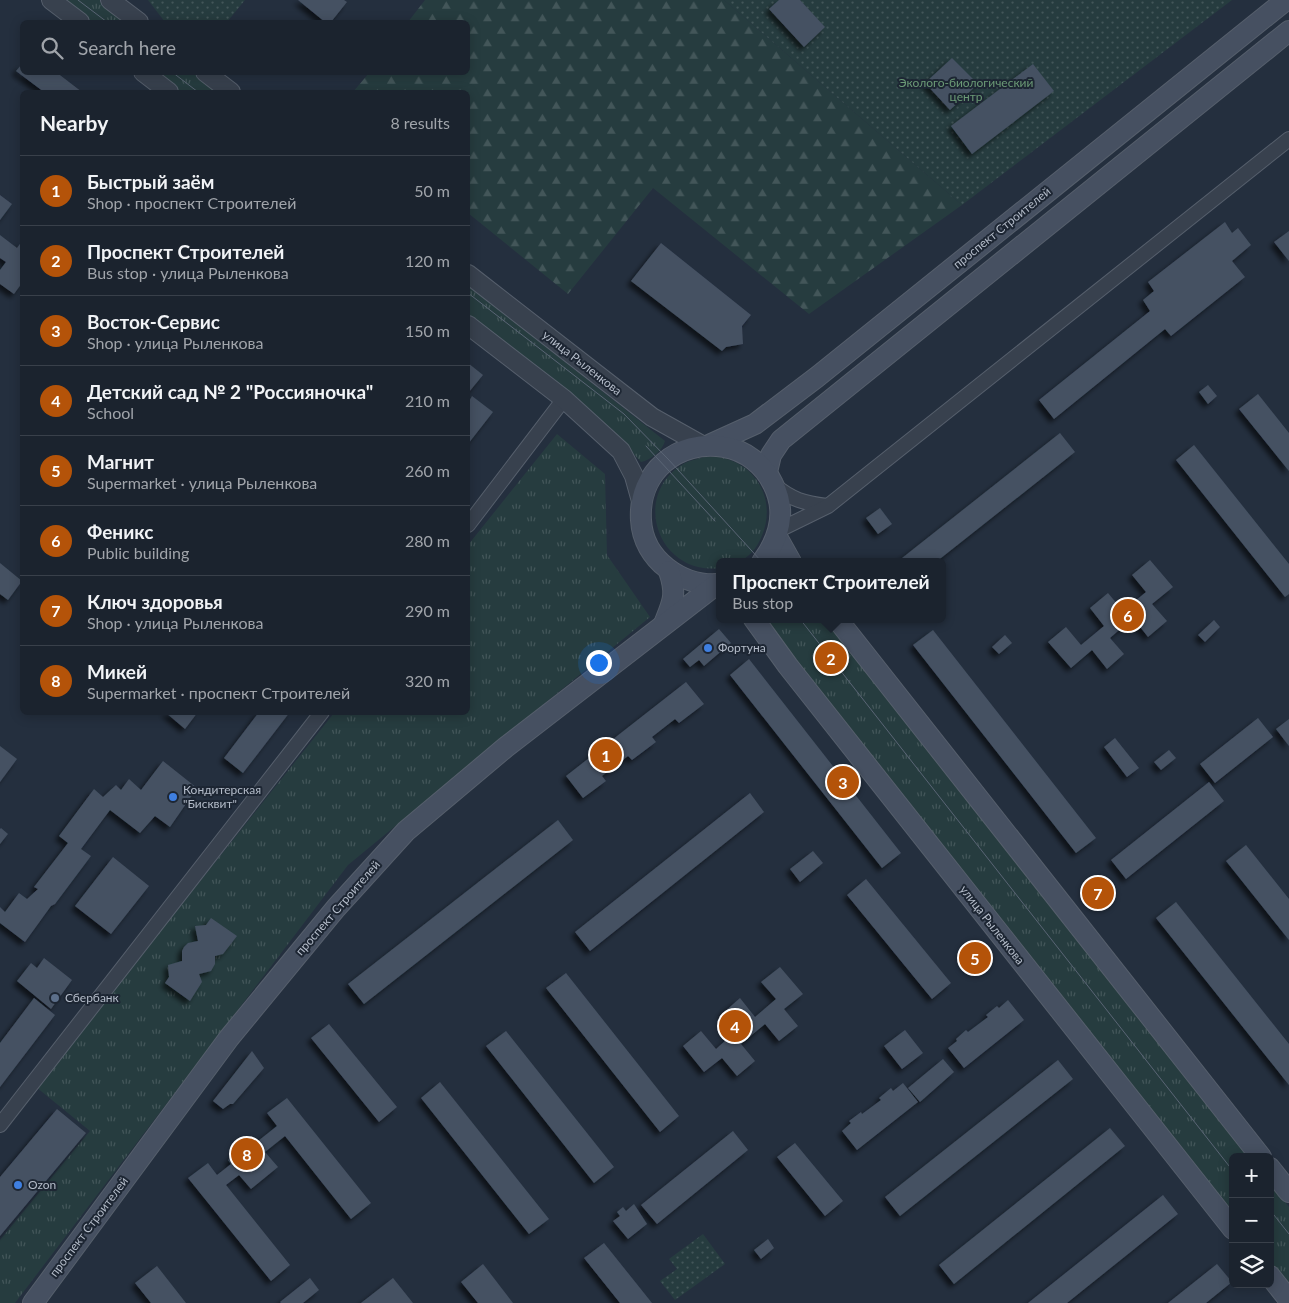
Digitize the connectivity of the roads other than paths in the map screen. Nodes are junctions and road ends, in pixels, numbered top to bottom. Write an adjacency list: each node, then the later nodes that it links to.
1 (51, 0): 4 (street)
2 (110, 0): 5 (street)
3 (1286, 0): 15 (main road, проспект Строителей)
4 (77, 20)
5 (137, 20)
6 (1289, 31): 16 (main road)
7 (147, 75): 9 (street)
8 (209, 75): 10 (street)
9 (166, 90)
10 (228, 90)
11 (1289, 139): 18 (street)
12 (470, 276): 15 (street, улица Рыленкова)
13 (470, 327): 14 (street)
14 (564, 399): 17 (street); 19 (street)
15 (706, 445): 16 (main road); 17 (main road, проспект Строителей)
16 (770, 478): 18 (street); 20 (main road)
17 (642, 501): 23 (main road)
18 (828, 506): 20 (street)
19 (470, 523)
20 (778, 534): 21 (main road); 22 (main road)
21 (765, 558)
22 (789, 558)
23 (669, 570): 24 (main road); 28 (main road)
24 (716, 584)
25 (716, 585): 28 (main road, проспект Строителей)
26 (757, 623): 34 (main road, улица Рыленкова)
27 (840, 623): 31 (main road)
28 (664, 624): 37 (main road, проспект Строителей)
29 (320, 715): 30 (street)
30 (0, 1125)
31 (1258, 1153)
32 (1274, 1173): 33 (main road)
33 (1289, 1192)
34 (1229, 1224)
35 (1274, 1281): 36 (main road)
36 (1289, 1300)
37 (33, 1303)

